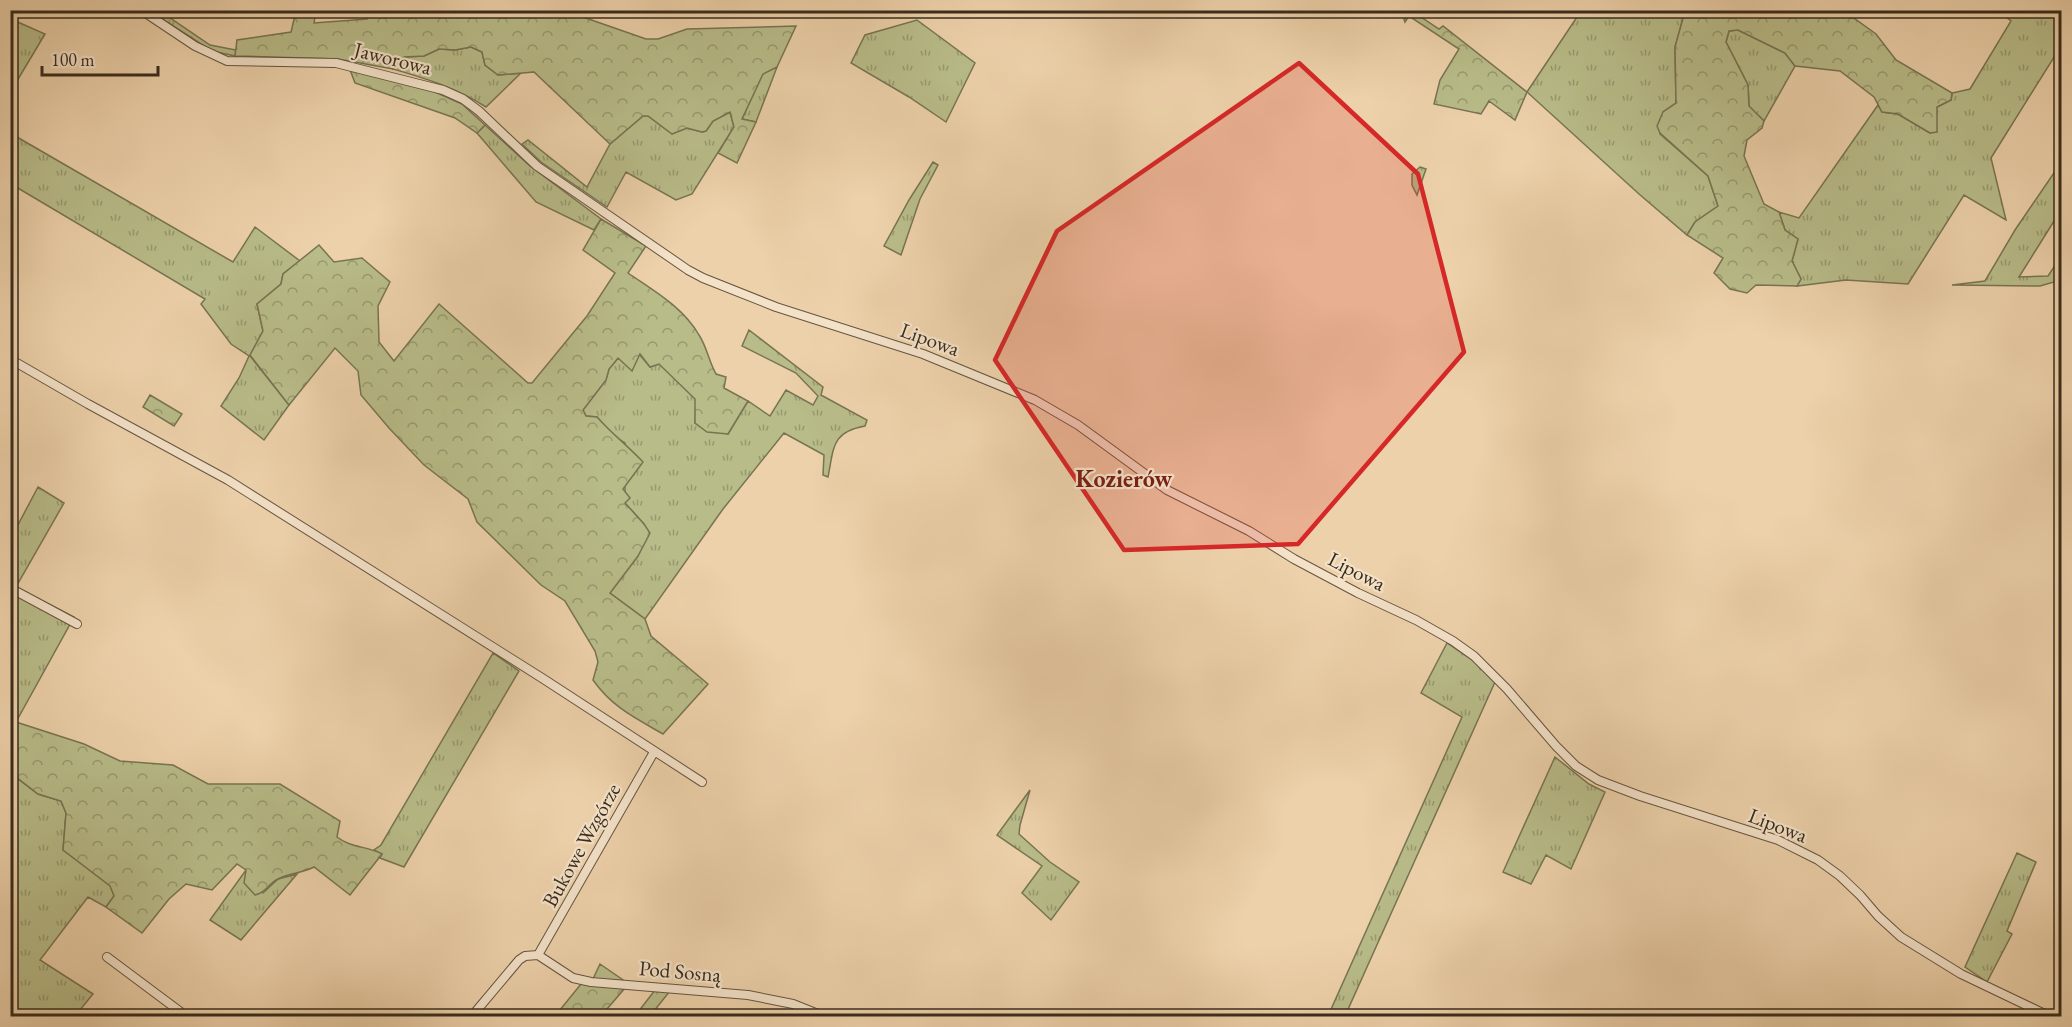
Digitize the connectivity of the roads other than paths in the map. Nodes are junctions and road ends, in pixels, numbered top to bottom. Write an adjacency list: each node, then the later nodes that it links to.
1 (141, 10): 2 (street, Jaworowa)
2 (606, 214): 13 (street, Lipowa)
3 (10, 359): 6 (street)
4 (10, 588): 5 (street)
5 (77, 624)
6 (654, 752): 7 (street); 8 (street, Bukowe Wzgórze)
7 (702, 782)
8 (538, 955): 11 (street); 12 (street, Pod Sosną)
9 (107, 957): 10 (street)
10 (186, 1017)
11 (472, 1017)
12 (823, 1017)
13 (2049, 1017)

